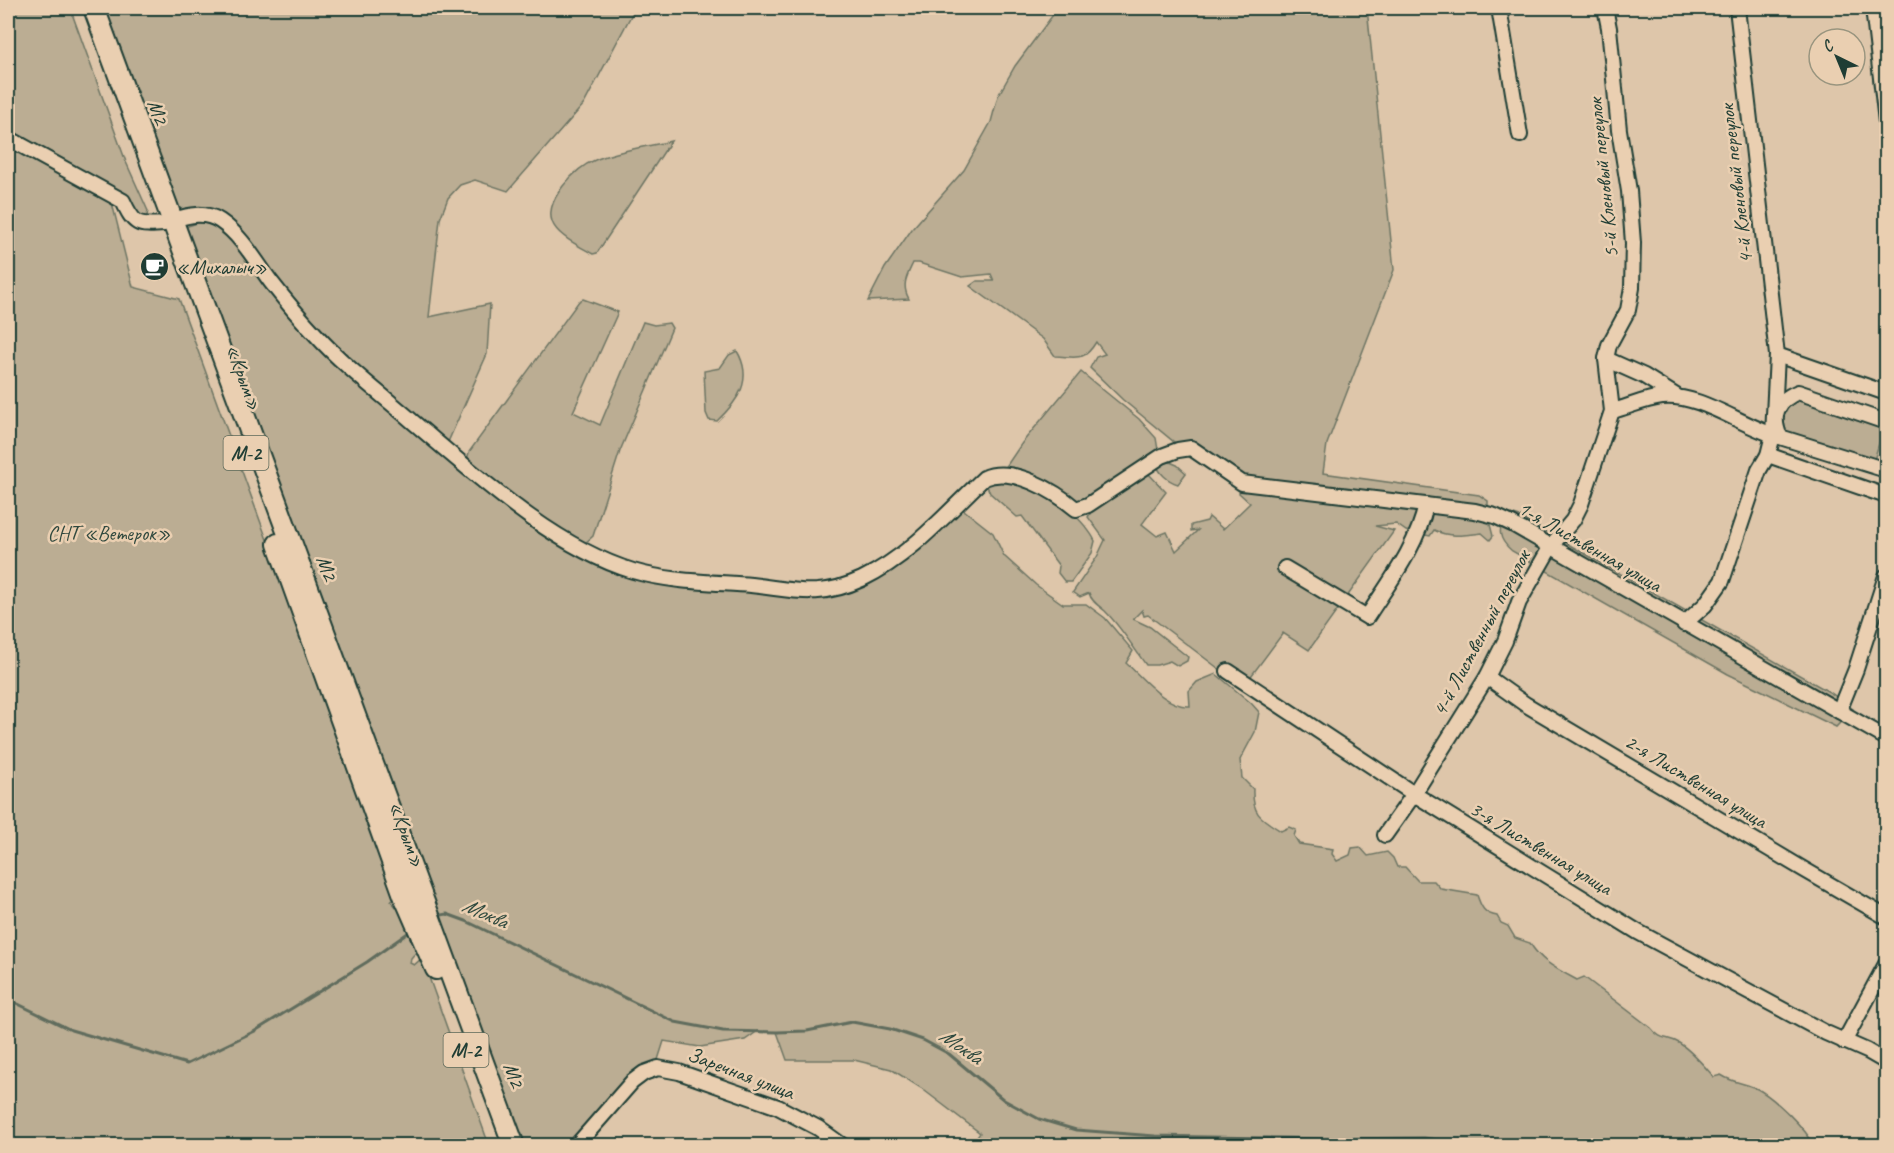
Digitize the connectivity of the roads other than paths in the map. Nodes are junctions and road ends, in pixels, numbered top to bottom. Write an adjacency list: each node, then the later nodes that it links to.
1 (85, 8): 10 (highway, «Крым» / М-2)
2 (94, 8): 10 (highway, М2)
3 (1499, 8): 8 (street)
4 (1605, 8): 12 (street, 5-й Кленовый переулок)
5 (1737, 8): 11 (street, 4-й Кленовый переулок)
6 (1873, 8): 7 (street)
7 (1887, 122)
8 (1520, 135)
9 (8, 138): 10 (street)
10 (168, 222): 21 (street, 1-я Лиственная улица); 36 (highway, «Крым» / М-2); 37 (highway, М2)
11 (1778, 355): 13 (street); 17 (street, 4-й Кленовый переулок)
12 (1606, 359): 14 (street); 15 (street, 5-й Кленовый переулок)
13 (1887, 393)
14 (1678, 398): 15 (street); 17 (street)
15 (1612, 411): 22 (street, 4-й Лиственный переулок)
16 (1887, 422): 17 (street)
17 (1777, 436): 18 (street); 19 (street)
18 (1768, 455): 20 (street); 25 (street)
19 (1887, 470)
20 (1887, 496)
21 (1426, 505): 22 (street, 1-я Лиственная улица); 23 (street)
22 (1551, 546): 25 (street, 1-я Лиственная улица); 27 (street, 4-й Лиственный переулок)
23 (1285, 568)
24 (1887, 576): 28 (street)
25 (1684, 624): 28 (street, 1-я Лиственная улица)
26 (1228, 670): 30 (street, 3-я Лиственная улица)
27 (1486, 677): 30 (street, 4-й Лиственный переулок); 32 (street, 2-я Лиственная улица)
28 (1839, 711): 29 (street, 1-я Лиственная улица)
29 (1887, 738)
30 (1414, 795): 31 (street, 4-й Лиственный переулок); 34 (street, 3-я Лиственная улица)
31 (1385, 835)
32 (1887, 917)
33 (1887, 964): 34 (street)
34 (1844, 1042): 35 (street, 3-я Лиственная улица)
35 (1887, 1062)
36 (502, 1146)
37 (514, 1146)
38 (576, 1146): 39 (street, Заречная улица)
39 (843, 1146)

